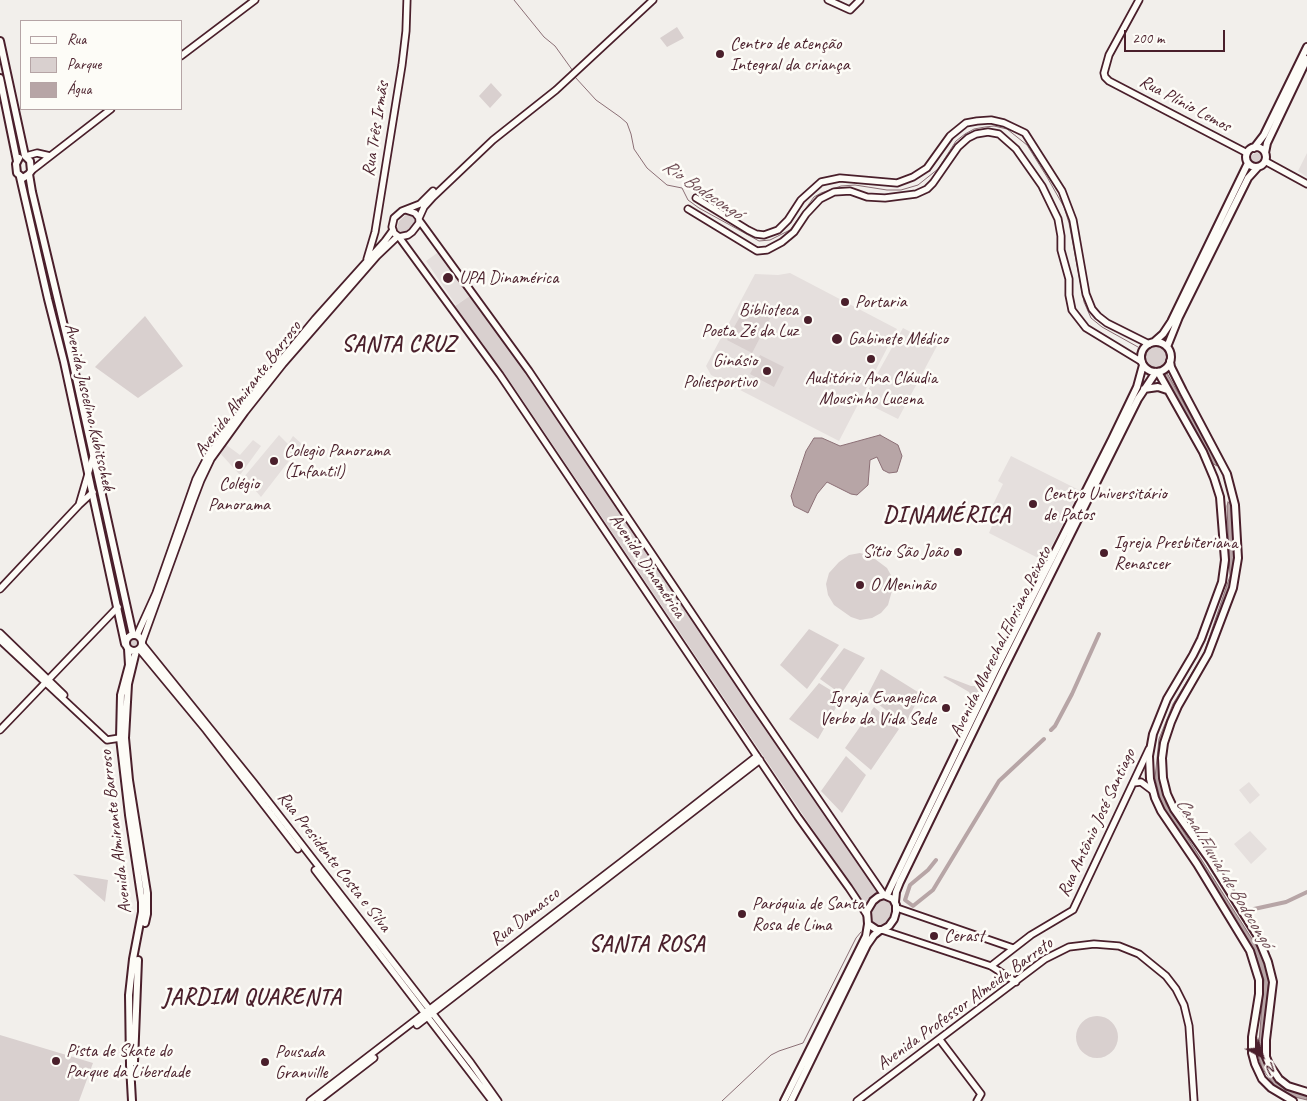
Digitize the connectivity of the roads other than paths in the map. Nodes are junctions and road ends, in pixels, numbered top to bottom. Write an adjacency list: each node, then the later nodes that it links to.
1 (254, 0): 9 (street)
2 (407, 0): 32 (street, Rua Três Irmãs)
3 (654, 0): 12 (street)
4 (828, 0): 5 (street)
5 (860, 0)
6 (1139, 0): 15 (street, Rua Plínio Lemos)
7 (0, 42): 17 (main road)
8 (1307, 47): 14 (main road)
9 (182, 55)
10 (1307, 60): 16 (main road)
11 (0, 78): 19 (main road)
12 (542, 101): 27 (street); 29 (street)
13 (110, 110): 18 (street)
14 (1254, 148): 15 (main road); 16 (main road)
15 (1247, 153): 21 (main road)
16 (1264, 153): 20 (main road)
17 (25, 156): 18 (street); 19 (main road); 23 (main road)
18 (50, 156): 23 (street)
19 (17, 161): 24 (main road)
20 (1265, 162): 22 (main road); 25 (street)
21 (1248, 163): 22 (main road); 33 (main road)
22 (1258, 167): 34 (main road)
23 (30, 173): 24 (main road); 40 (main road, Avenida Juscelino Kubitschek)
24 (20, 177): 41 (main road, Avenida Juscelino Kubitschek)
25 (1307, 184)
26 (696, 198): 33 (street)
27 (406, 210): 29 (street); 30 (street)
28 (688, 210): 36 (street)
29 (419, 219): 31 (street); 58 (street, Avenida Dinamérica)
30 (393, 230): 31 (street); 32 (street, Avenida Almirante Barroso)
31 (399, 236): 49 (street, Avenida Almirante Barroso); 55 (street, Avenida Dinamérica)
32 (367, 261): 47 (street, Avenida Almirante Barroso)
33 (1152, 343): 34 (main road); 36 (main road)
34 (1167, 348): 35 (main road)
35 (1170, 361): 37 (main road); 68 (main road)
36 (1142, 364): 37 (main road); 58 (main road, Avenida Marechal Floriano Peixoto)
37 (1157, 372): 38 (main road, Avenida Marechal Floriano Peixoto); 39 (main road)
38 (1144, 389): 39 (main road); 59 (main road, Avenida Marechal Floriano Peixoto)
39 (1168, 391): 54 (main road)
40 (93, 455): 41 (street); 47 (main road, Avenida Juscelino Kubitschek)
41 (88, 472): 42 (main road, Avenida Juscelino Kubitschek); 43 (street)
42 (93, 492): 43 (street); 45 (main road, Avenida Juscelino Kubitschek)
43 (79, 505): 44 (street)
44 (0, 588)
45 (118, 607): 50 (main road, Avenida Juscelino Kubitschek); 51 (street)
46 (0, 634): 51 (street)
47 (135, 635): 49 (main road); 50 (main road)
48 (0, 640): 51 (street)
49 (140, 646): 50 (main road); 66 (street, Rua Presidente Costa e Silva); 70 (main road, Avenida Almirante Barroso)
50 (127, 647): 53 (main road, Avenida Almirante Barroso)
51 (47, 682): 52 (street); 53 (street)
52 (0, 730)
53 (120, 738): 69 (main road, Avenida Almirante Barroso)
54 (1150, 746): 56 (street, Rua Antônio José Santiago); 57 (main road)
55 (758, 758): 60 (street, Avenida Dinamérica); 66 (street, Rua Damasco)
56 (1133, 783): 57 (street); 63 (street, Rua Antônio José Santiago)
57 (1153, 791): 80 (main road)
58 (886, 895): 59 (main road); 60 (main road)
59 (896, 905): 62 (main road); 63 (street)
60 (866, 915): 61 (main road)
61 (868, 924): 62 (main road); 75 (main road)
62 (881, 930): 64 (street); 76 (main road)
63 (1013, 948): 64 (street)
64 (991, 966): 65 (street)
65 (1016, 982): 67 (street, Avenida Professor Almeida Barreto); 79 (street, Avenida Professor Almeida Barreto)
66 (429, 1014): 71 (street, Rua Damasco); 72 (street, Rua Damasco); 73 (street, Rua Presidente Costa e Silva); 74 (street, Rua Presidente Costa e Silva)
67 (940, 1040): 77 (street, Avenida Professor Almeida Barreto); 78 (street)
68 (1307, 1092)
69 (132, 1101)
70 (137, 1101)
71 (310, 1101)
72 (318, 1101)
73 (492, 1101)
74 (498, 1101)
75 (784, 1101)
76 (791, 1101)
77 (856, 1101)
78 (977, 1101)
79 (1194, 1101)
80 (1293, 1101)

